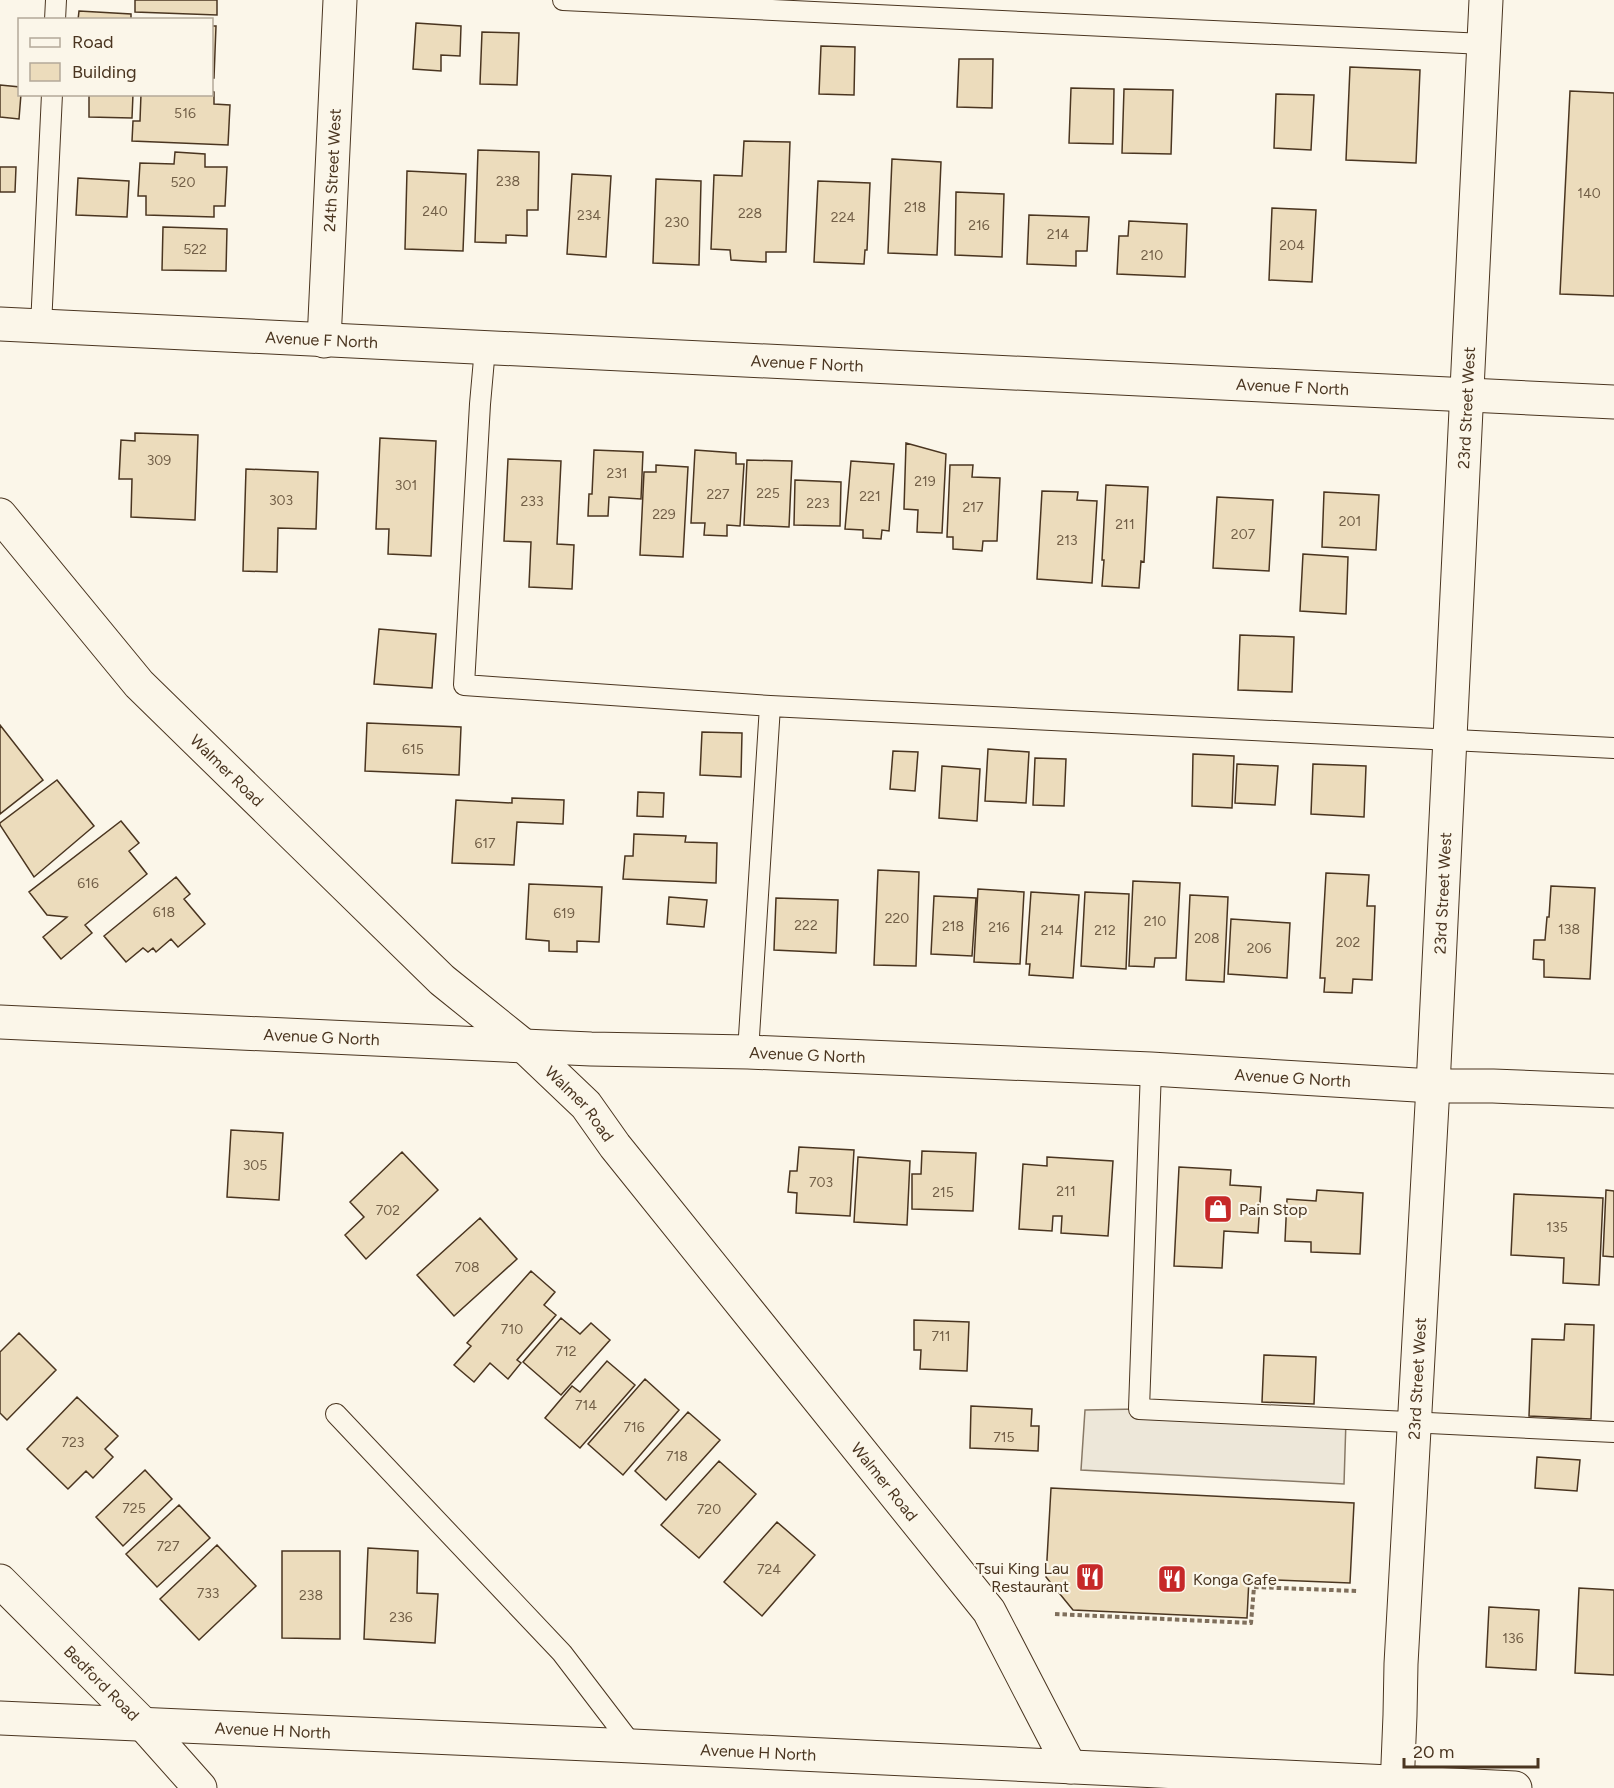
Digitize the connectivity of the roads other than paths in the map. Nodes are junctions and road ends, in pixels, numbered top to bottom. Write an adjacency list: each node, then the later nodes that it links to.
1 (56, 0): 5 (lane)
2 (340, 0): 10 (street, 24th Street West)
3 (563, 0): 6 (lane)
4 (1486, 0): 6 (street, 23rd Street West)
5 (55, 18)
6 (1484, 44): 12 (street, 23rd Street West)
7 (52, 96): 9 (lane)
8 (0, 324): 9 (street, Avenue F North)
9 (41, 326): 10 (street, Avenue F North)
10 (324, 341): 11 (street, Avenue F North)
11 (485, 348): 12 (street, Avenue F North); 15 (lane)
12 (1467, 396): 13 (street, Avenue F North); 16 (street, 23rd Street West)
13 (1614, 402)
14 (0, 515): 19 (street, Walmer Road)
15 (770, 706): 16 (lane); 20 (lane)
16 (1449, 741): 17 (lane); 22 (street, 23rd Street West)
17 (1614, 748)
18 (0, 1022): 19 (street, Avenue G North)
19 (524, 1046): 20 (street, Avenue G North); 31 (street, Walmer Road)
20 (748, 1052): 21 (street, Avenue G North)
21 (1151, 1069): 22 (street, Avenue G North); 25 (lane)
22 (1433, 1086): 23 (street, Avenue G North); 25 (street, 23rd Street West)
23 (1614, 1091)
24 (336, 1414): 30 (lane)
25 (1415, 1422): 26 (lane); 32 (street, 23rd Street West)
26 (1614, 1432)
27 (0, 1581): 29 (street, Bedford Road)
28 (0, 1718): 29 (street, Avenue H North)
29 (144, 1725): 30 (street, Avenue H North); 33 (street, Bedford Road)
30 (633, 1746): 31 (street, Avenue H North)
31 (1070, 1767): 32 (street, Avenue H North)
32 (1397, 1785): 34 (street, Avenue H North)
33 (200, 1788)
34 (1515, 1788)

